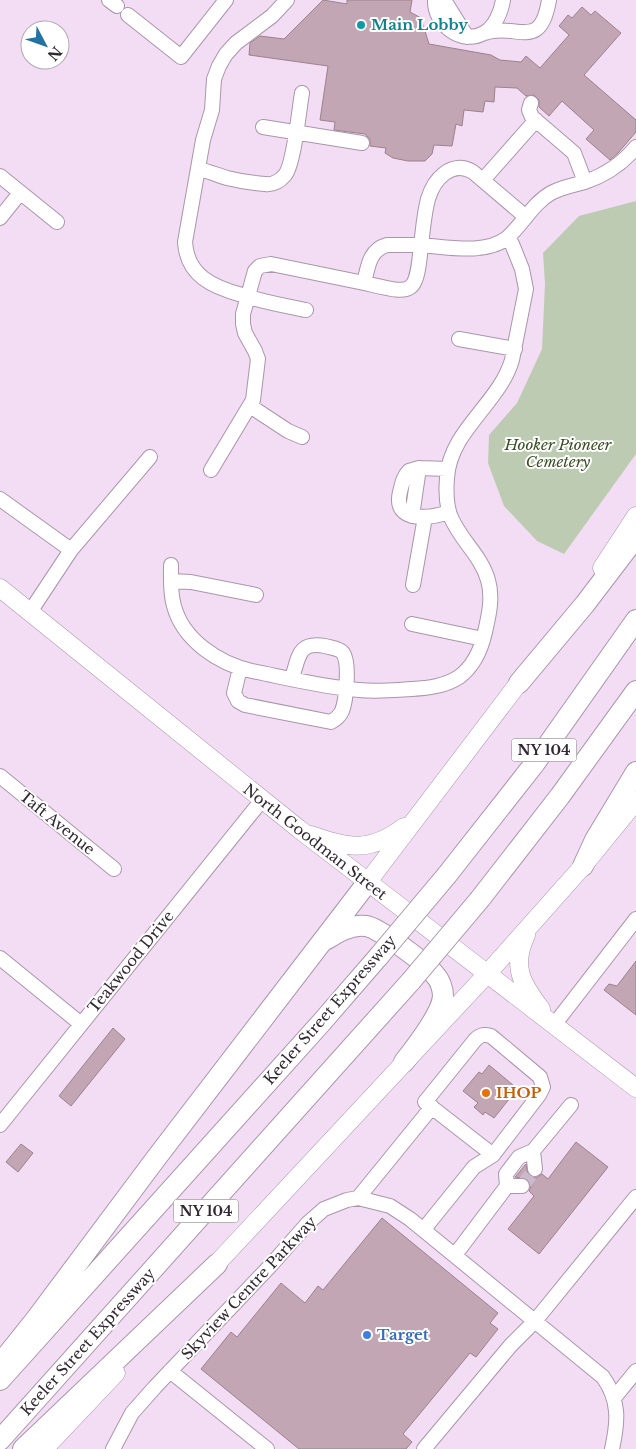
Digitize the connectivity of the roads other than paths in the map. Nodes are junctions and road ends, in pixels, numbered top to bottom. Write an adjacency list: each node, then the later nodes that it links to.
1 (226, 0): 7 (street)
2 (287, 0): 17 (street)
3 (435, 0): 9 (street)
4 (444, 0): 9 (street)
5 (504, 0): 8 (street)
6 (549, 0): 8 (street)
7 (118, 7)
8 (485, 33): 9 (street)
9 (467, 37)
10 (302, 93): 14 (street)
11 (531, 103): 12 (street)
12 (536, 120): 19 (street); 20 (street)
13 (263, 127): 14 (street)
14 (296, 132): 15 (street); 17 (street)
15 (362, 143)
16 (636, 147): 20 (street)
17 (198, 169): 28 (street)
18 (0, 176): 21 (street)
19 (483, 180): 22 (street); 26 (street)
20 (585, 182): 22 (street)
21 (20, 193): 23 (street); 24 (street)
22 (526, 217): 25 (street)
23 (0, 218)
24 (57, 222)
25 (507, 238): 26 (street); 31 (street)
26 (421, 245): 27 (street); 27 (street)
27 (364, 283): 28 (street)
28 (247, 297): 29 (street); 32 (street)
29 (306, 310)
30 (459, 339): 31 (street)
31 (515, 350): 35 (street)
32 (250, 406): 33 (street); 36 (street)
33 (302, 437)
34 (150, 457): 42 (street)
35 (448, 469): 38 (street); 39 (street)
36 (211, 470)
37 (0, 499): 42 (street)
38 (449, 512): 39 (street); 51 (street)
39 (419, 516): 45 (street)
40 (636, 516): 54 (main road)
41 (636, 537): 54 (highway)
42 (70, 550): 48 (street)
43 (171, 565): 44 (street)
44 (171, 581): 47 (street); 52 (street)
45 (413, 585)
46 (0, 588): 48 (main road, North Goodman Street)
47 (256, 595)
48 (30, 612): 59 (main road, North Goodman Street)
49 (636, 620): 92 (highway, Keeler Street Expressway / NY 104, bridge)
50 (412, 624): 51 (street)
51 (483, 639): 55 (street)
52 (240, 668): 53 (street); 55 (street)
53 (292, 678): 55 (street); 55 (street)
54 (519, 683): 61 (main road)
55 (346, 688)
56 (636, 691): 94 (highway, Keeler Street Expressway / NY 104, bridge)
57 (636, 772): 63 (highway)
58 (0, 776): 64 (street, Taft Avenue)
59 (262, 800): 62 (main road, North Goodman Street); 71 (street, Teakwood Drive)
60 (636, 801): 63 (main road)
61 (420, 814): 62 (main road); 65 (main road)
62 (299, 830): 65 (main road, North Goodman Street)
63 (583, 866): 67 (main road)
64 (114, 869)
65 (367, 883): 68 (highway); 70 (main road, North Goodman Street)
66 (636, 919): 72 (street)
67 (535, 921): 70 (main road); 72 (main road)
68 (314, 951): 73 (highway); 89 (highway)
69 (0, 958): 71 (street)
70 (487, 974): 72 (main road, North Goodman Street); 73 (main road)
71 (82, 1024): 77 (street, Teakwood Drive)
72 (554, 1025): 74 (main road, North Goodman Street)
73 (404, 1062): 87 (main road)
74 (636, 1088)
75 (571, 1105): 78 (street)
76 (432, 1107): 79 (street); 79 (street); 84 (street)
77 (0, 1125)
78 (533, 1151): 80 (street); 81 (street)
79 (493, 1155): 85 (street)
80 (535, 1169)
81 (507, 1186): 82 (street); 86 (street)
82 (522, 1186)
83 (636, 1197): 88 (street)
84 (358, 1198): 85 (street); 90 (street, Skyview Centre Parkway)
85 (424, 1229): 86 (street)
86 (455, 1255): 88 (street)
87 (217, 1264): 95 (main road); 97 (highway)
88 (535, 1321): 93 (street); 99 (street)
89 (0, 1364)
90 (170, 1371): 96 (street, Skyview Centre Parkway); 98 (street)
91 (636, 1371): 93 (street)
92 (0, 1380)
93 (614, 1398): 100 (street)
94 (0, 1440)
95 (48, 1446)
96 (116, 1447)
97 (23, 1449)
98 (267, 1449)
99 (424, 1449)
100 (612, 1449)

